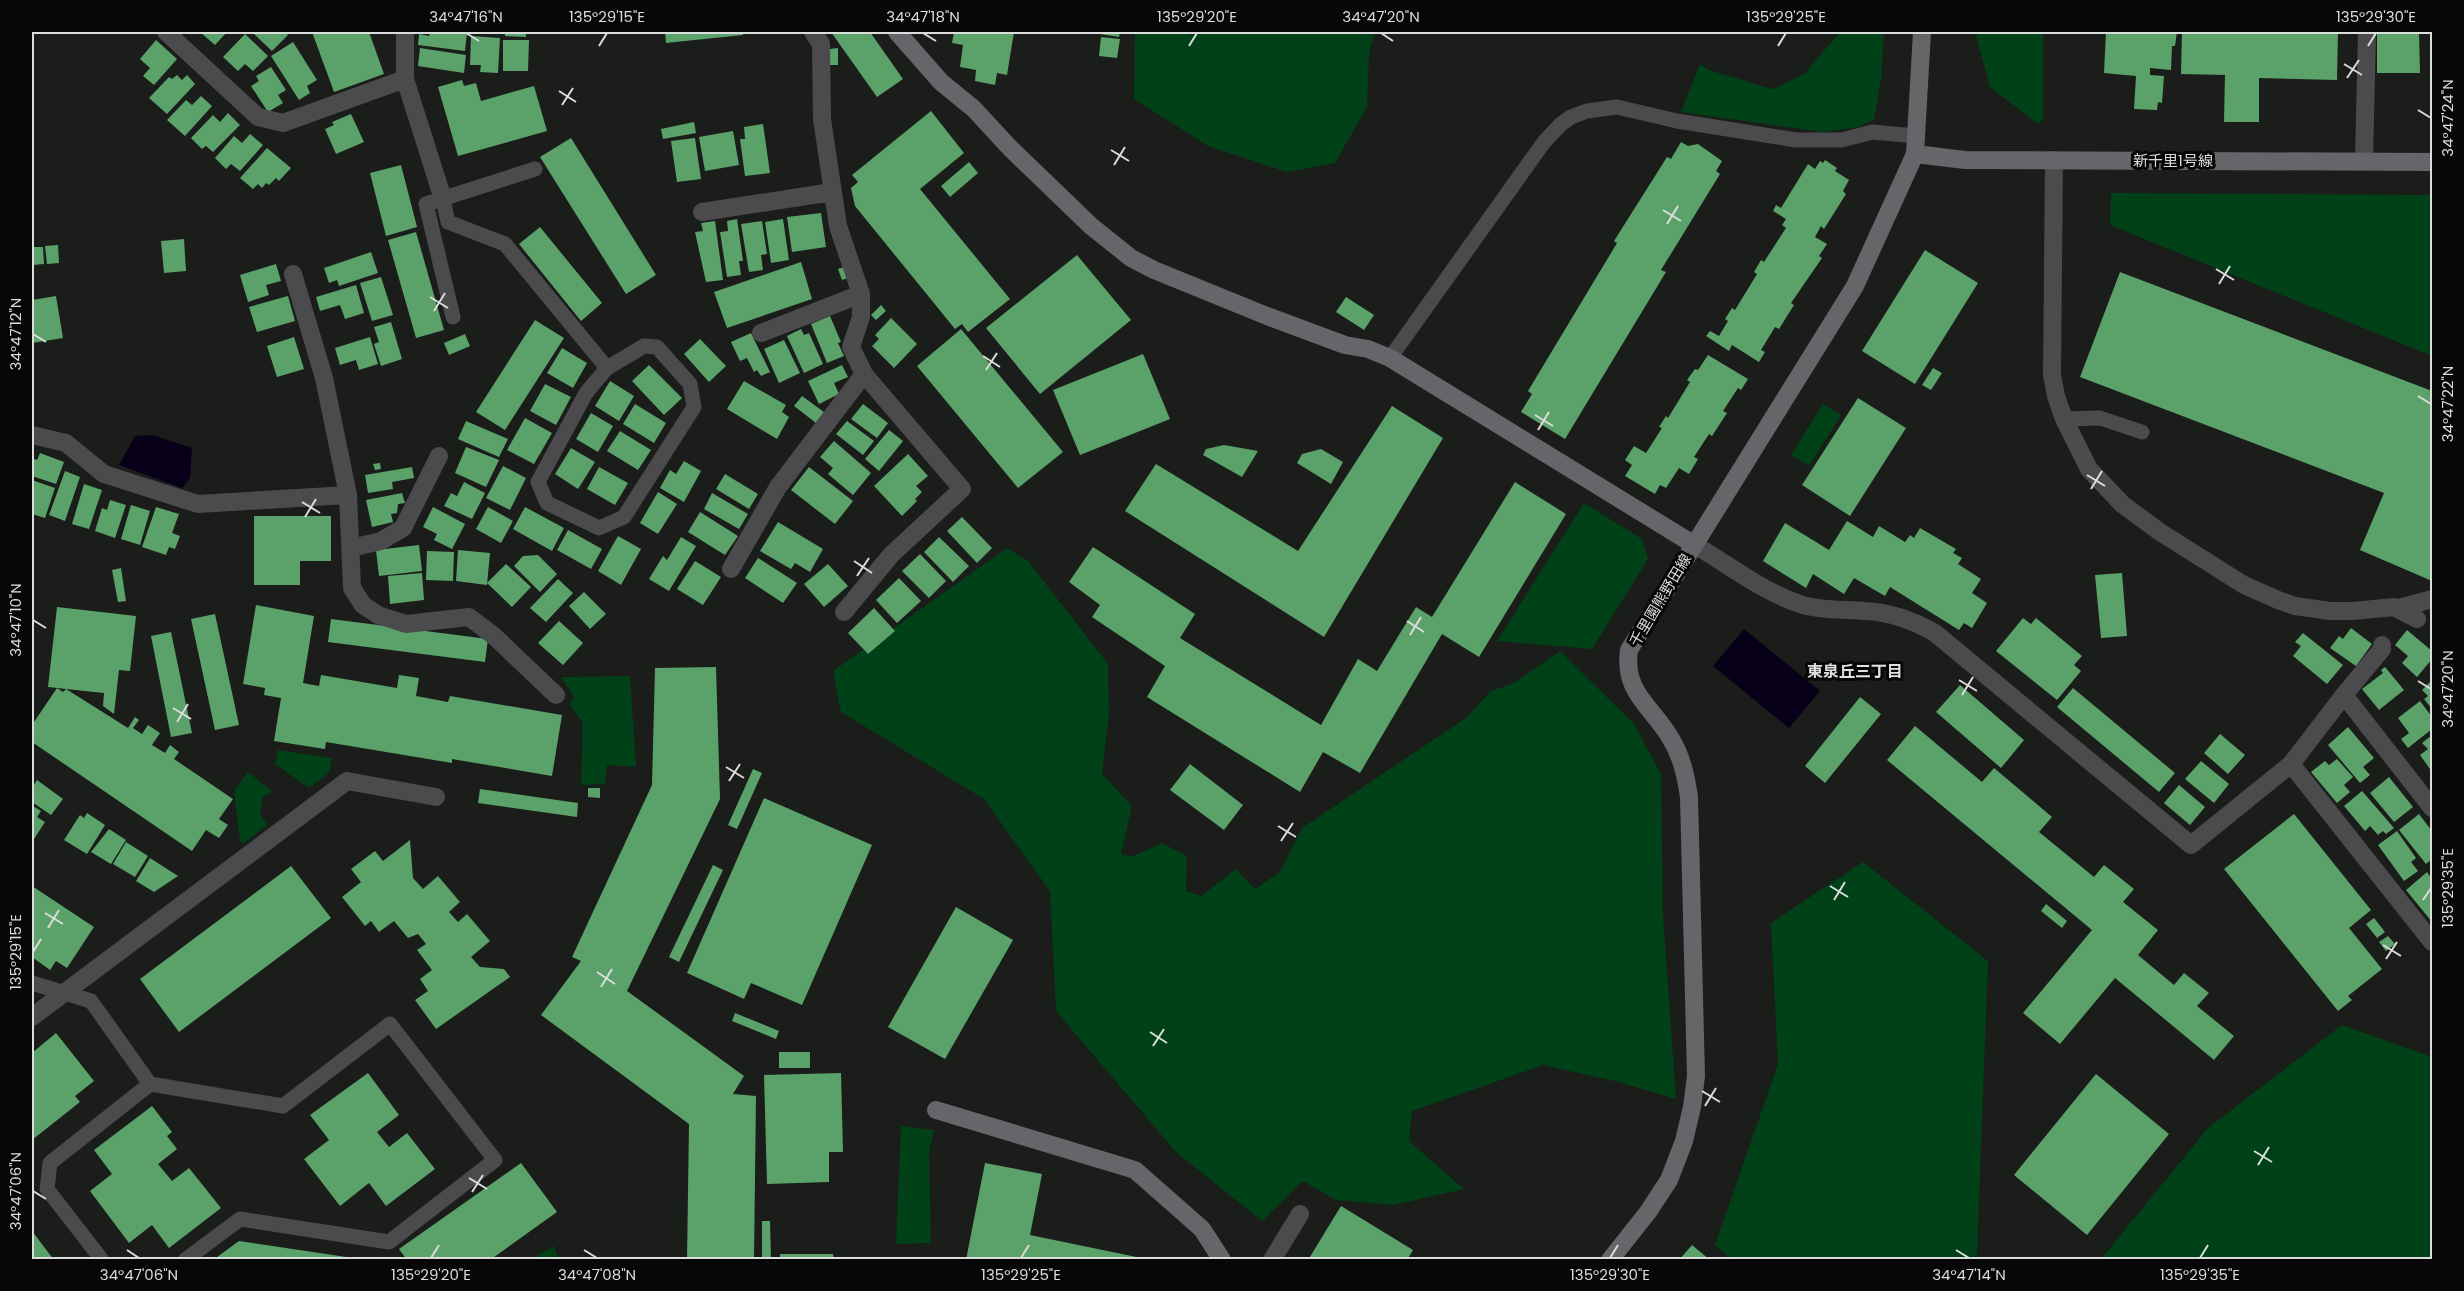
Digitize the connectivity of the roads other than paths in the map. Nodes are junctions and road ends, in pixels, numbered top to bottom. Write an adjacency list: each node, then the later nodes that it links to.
1 (166, 32): 7 (street)
2 (405, 32): 7 (street)
3 (813, 32): 13 (street)
4 (897, 32): 20 (street)
5 (1922, 32): 8 (street, 千里園熊野田線)
6 (2367, 32): 10 (street)
7 (405, 79): 14 (street)
8 (1915, 145): 9 (street, 新千里1号線); 20 (lane); 28 (street, 千里園熊野田線)
9 (2054, 160): 10 (street, 新千里1号線); 23 (street)
10 (2364, 161): 11 (street, 新千里1号線)
11 (2433, 162)
12 (535, 169): 14 (lane)
13 (832, 192): 15 (street); 17 (street)
14 (443, 199): 18 (lane); 21 (lane)
15 (702, 212)
16 (293, 274): 27 (street)
17 (861, 294): 19 (street); 22 (street)
18 (453, 317)
19 (761, 333)
20 (1390, 358): 28 (street)
21 (606, 368): 21 (lane)
22 (864, 374): 30 (street); 32 (street)
23 (2064, 419): 24 (lane); 31 (street)
24 (2142, 432)
25 (32, 435): 27 (street)
26 (439, 456): 29 (street)
27 (348, 495): 29 (street)
28 (1693, 544): 36 (street); 50 (street, 千里園熊野田線)
29 (351, 548): 34 (street)
30 (731, 569)
31 (2433, 599)
32 (844, 612)
33 (2382, 645): 35 (street)
34 (556, 695)
35 (2344, 695): 36 (street); 38 (street)
36 (2290, 764): 39 (street)
37 (436, 797): 41 (street)
38 (2433, 808)
39 (2433, 942)
40 (32, 983): 41 (lane)
41 (65, 993): 42 (street); 43 (lane)
42 (32, 1017)
43 (150, 1084): 46 (lane); 47 (lane)
44 (936, 1110): 48 (street)
45 (1300, 1214): 49 (street)
46 (102, 1260)
47 (185, 1260)
48 (1222, 1260)
49 (1272, 1260)
50 (1610, 1260)

